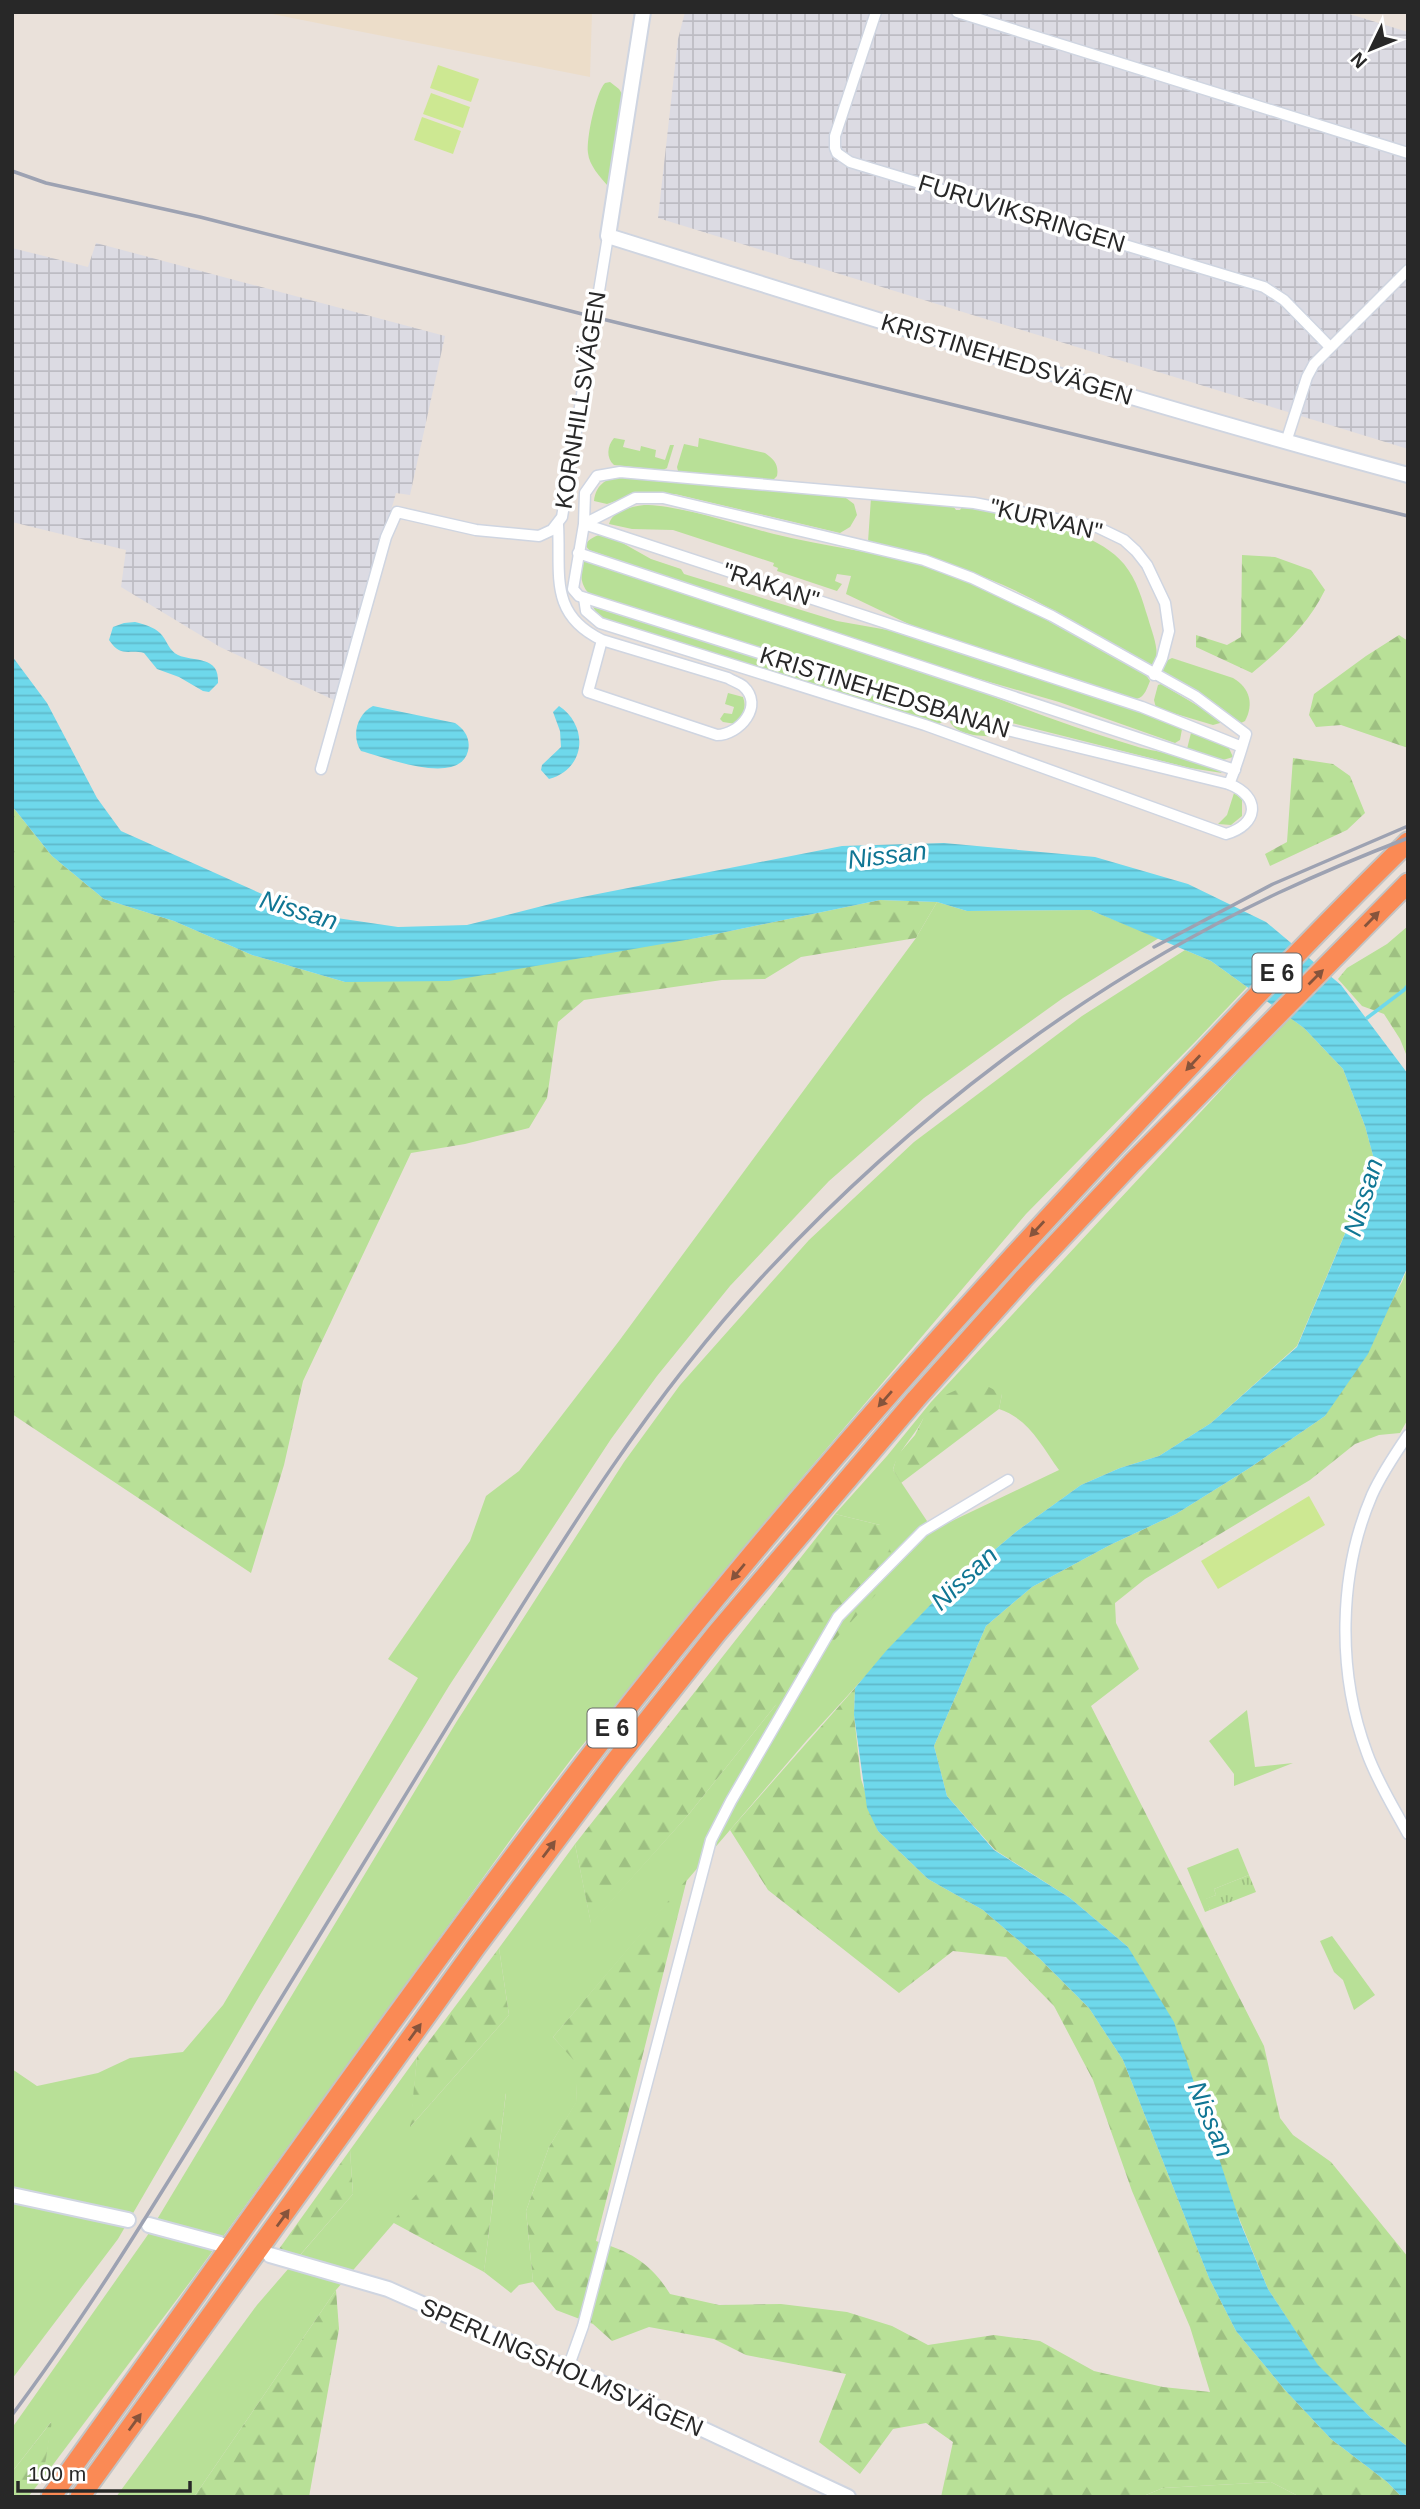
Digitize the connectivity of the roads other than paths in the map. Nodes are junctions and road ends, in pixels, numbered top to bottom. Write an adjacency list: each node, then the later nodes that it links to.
1 (643, 12): 5 (street, KORNHILLSVÄGEN)
2 (876, 12): 7 (street, FURUVIKSRINGEN)
3 (957, 12): 4 (street)
4 (1408, 153)
5 (608, 236): 8 (street, KRISTINEHEDSVÄGEN); 10 (street, KORNHILLSVÄGEN)
6 (1408, 270): 7 (street)
7 (1330, 347): 8 (street)
8 (1286, 442): 9 (street, KRISTINEHEDSVÄGEN)
9 (1408, 475)
10 (558, 524): 13 (street); 18 (street, KORNHILLSVÄGEN)
11 (584, 524): 12 (street); 16 (street); 16 (street, "KURVAN"); 17 (street, "RAKAN")
12 (578, 553): 14 (street); 19 (street)
13 (561, 593): 14 (street); 15 (street)
14 (580, 595): 20 (street, KRISTINEHEDSBANAN); 20 (street)
15 (602, 640): 15 (street)
16 (1154, 675): 17 (street)
17 (1242, 747): 19 (street)
18 (321, 769)
19 (1235, 770): 20 (street)
20 (1229, 785)
21 (1408, 842): 32 (highway, E 6, one-way to 32)
22 (1408, 883): 33 (highway, E 6, one-way to 22)
23 (1408, 1436): 25 (street)
24 (1008, 1480): 31 (street)
25 (1408, 1835)
26 (12, 2195): 27 (street)
27 (128, 2220)
28 (149, 2225): 29 (street)
29 (220, 2244)
30 (270, 2255): 31 (street, SPERLINGSHOLMSVÄGEN)
31 (568, 2368): 34 (street, SPERLINGSHOLMSVÄGEN)
32 (51, 2497)
33 (80, 2497)
34 (848, 2497)

